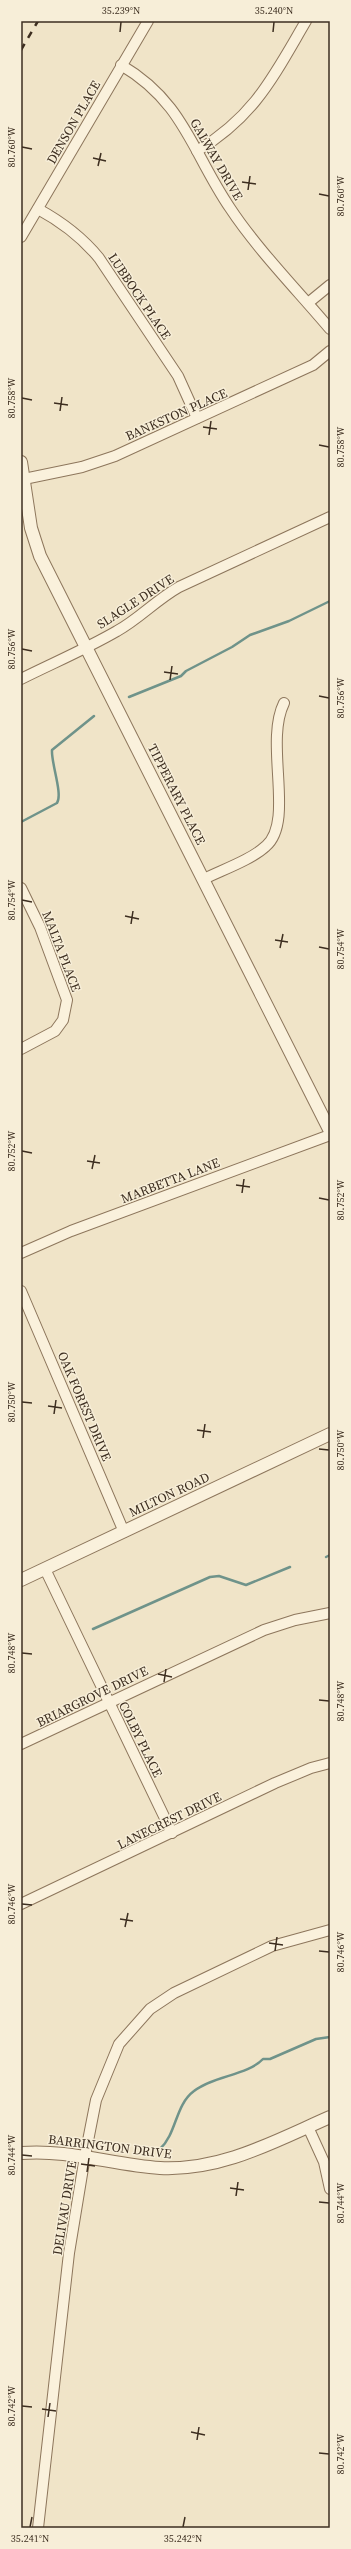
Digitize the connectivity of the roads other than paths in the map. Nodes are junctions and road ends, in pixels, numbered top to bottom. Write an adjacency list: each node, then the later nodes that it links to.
1 (148, 21): 3 (street, DENSON PLACE)
2 (306, 21): 4 (street)
3 (121, 66): 4 (street, GALWAY DRIVE); 5 (street, DENSON PLACE)
4 (197, 151): 8 (street, GALWAY DRIVE)
5 (38, 209): 6 (street, DENSON PLACE); 11 (street, LUBBOCK PLACE)
6 (21, 237)
7 (330, 284): 8 (street)
8 (308, 303): 9 (street, GALWAY DRIVE)
9 (330, 330)
10 (330, 352): 11 (street, BANKSTON PLACE)
11 (197, 418): 13 (street, BANKSTON PLACE)
12 (21, 462): 13 (street, TIPPERARY PLACE)
13 (24, 479): 15 (street, TIPPERARY PLACE)
14 (330, 517): 15 (street, SLAGLE DRIVE)
15 (86, 646): 16 (street, SLAGLE DRIVE); 18 (street, TIPPERARY PLACE)
16 (21, 679)
17 (284, 703): 18 (street)
18 (204, 879): 21 (street, TIPPERARY PLACE)
19 (21, 888): 20 (street, MALTA PLACE)
20 (21, 1049)
21 (330, 1131)
22 (330, 1135): 23 (street, MARBETTA LANE)
23 (21, 1253)
24 (21, 1291): 26 (street, OAK FOREST DRIVE)
25 (330, 1434): 26 (street, MILTON ROAD)
26 (124, 1532): 27 (street, MILTON ROAD)
27 (45, 1569): 28 (street, MILTON ROAD); 30 (street, COLBY PLACE)
28 (21, 1580)
29 (330, 1613): 30 (street, BRIARGROVE DRIVE)
30 (109, 1702): 31 (street, BRIARGROVE DRIVE); 33 (street, COLBY PLACE)
31 (21, 1744)
32 (330, 1763): 33 (street, LANECREST DRIVE)
33 (172, 1833): 34 (street, LANECREST DRIVE)
34 (21, 1904)
35 (330, 1930): 39 (street, DELIVAU DRIVE)
36 (330, 2117): 37 (street, BARRINGTON DRIVE)
37 (308, 2127): 39 (street, BARRINGTON DRIVE); 40 (street)
38 (21, 2153): 39 (street, BARRINGTON DRIVE)
39 (85, 2156): 41 (street, DELIVAU DRIVE)
40 (330, 2189)
41 (38, 2528)

